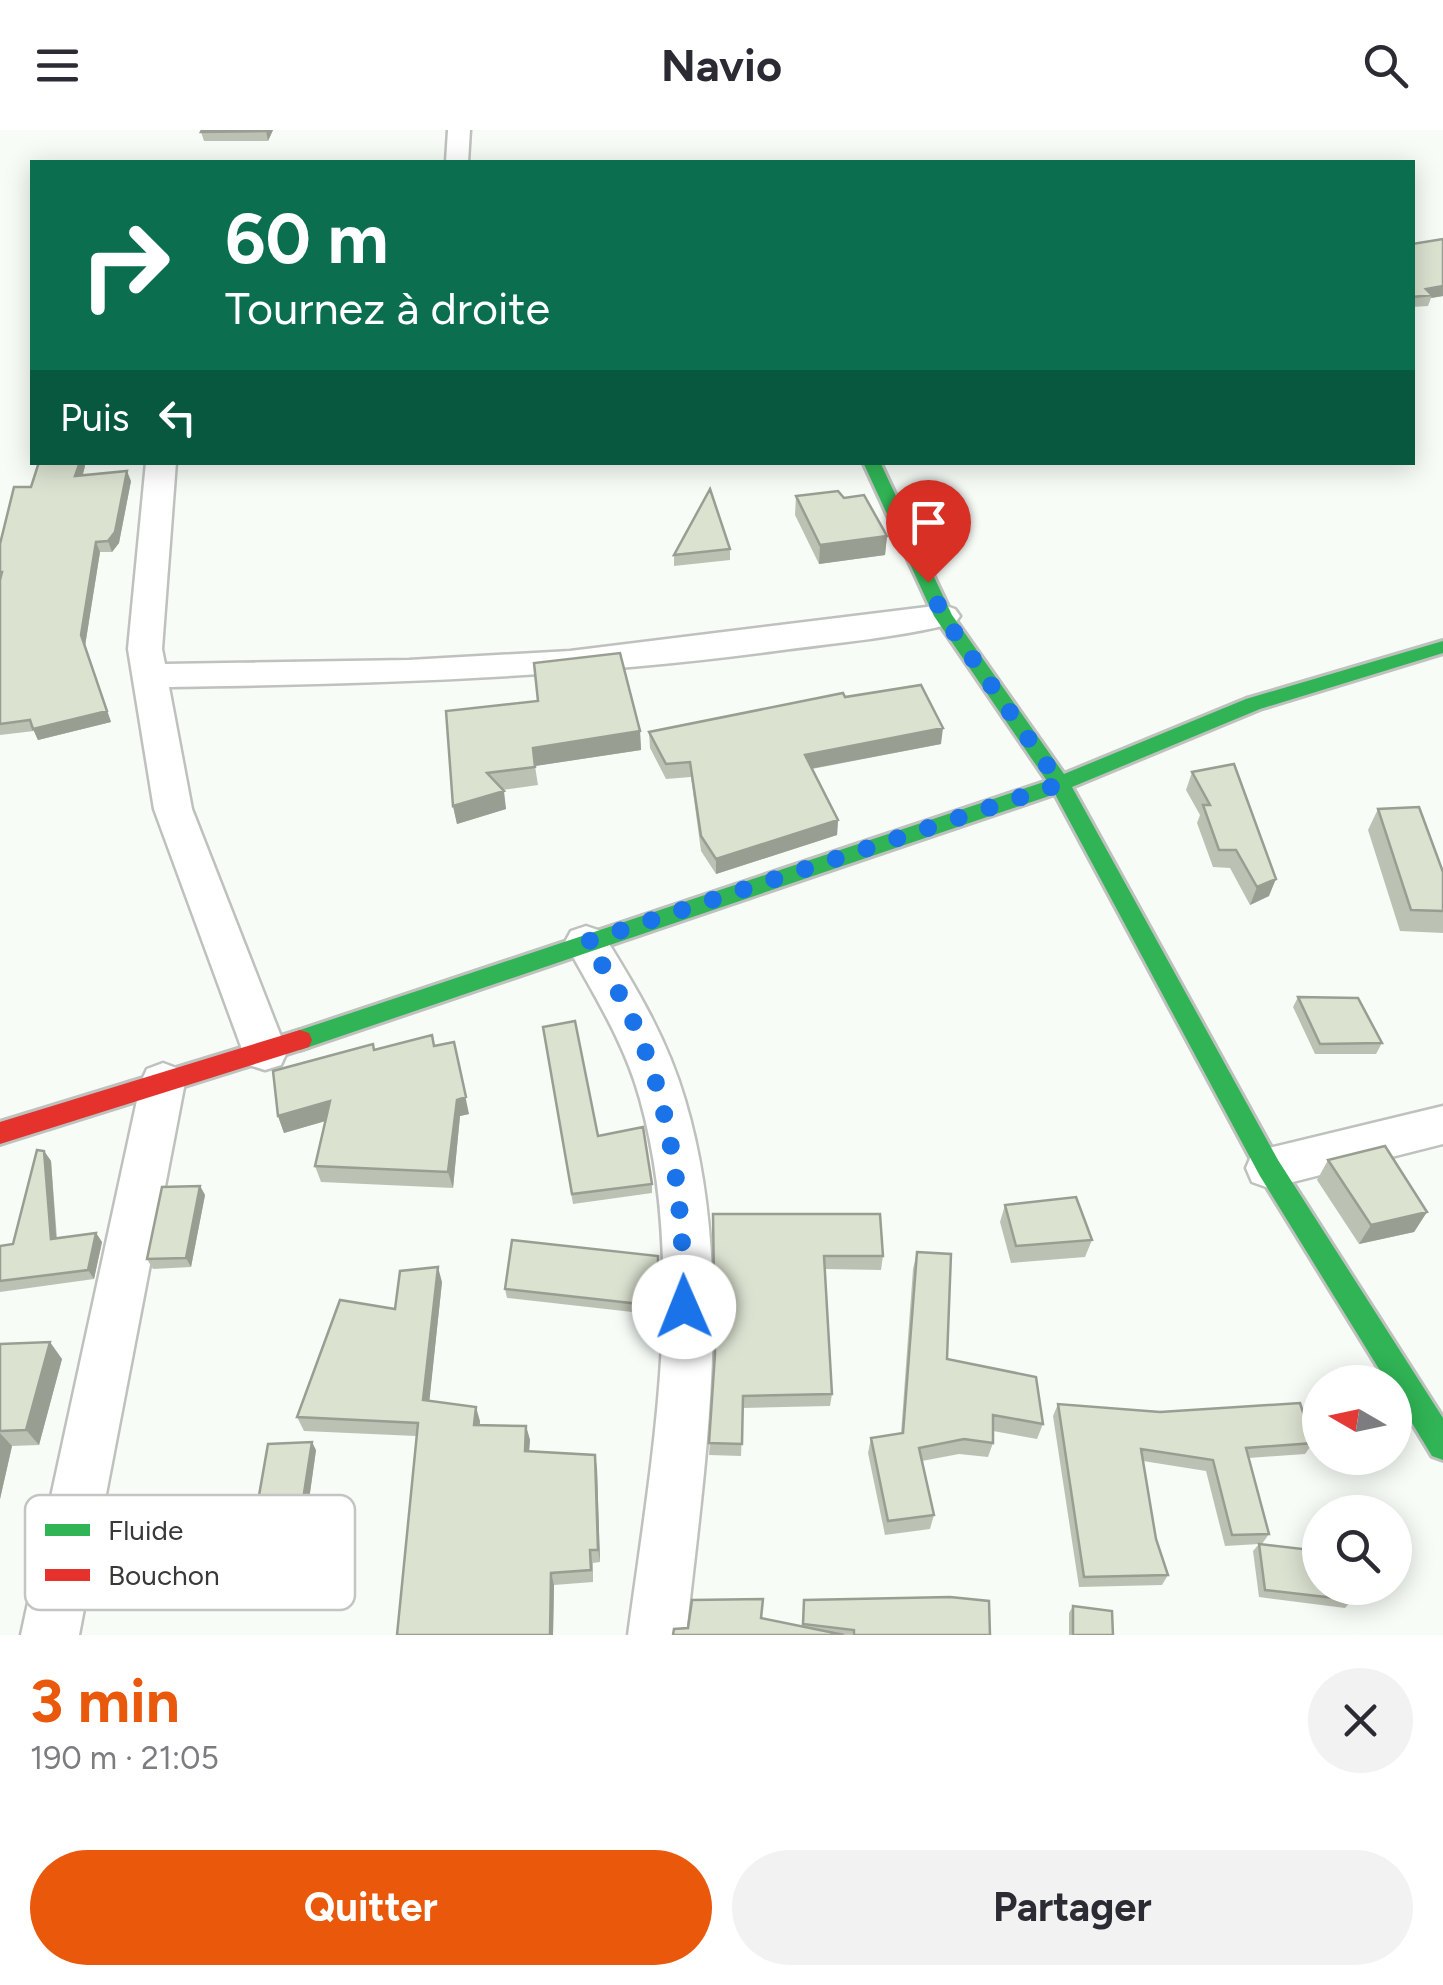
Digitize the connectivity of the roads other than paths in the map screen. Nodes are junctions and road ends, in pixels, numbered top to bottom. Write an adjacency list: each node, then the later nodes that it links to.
1 (460, 130): 2 (street)
2 (457, 160)
3 (161, 465): 7 (street)
4 (872, 465): 5 (street)
5 (943, 616): 7 (street); 8 (street)
6 (1443, 648): 8 (street)
7 (150, 676): 10 (street)
8 (1060, 784): 9 (street); 14 (street)
9 (586, 942): 10 (street); 19 (street)
10 (265, 1052): 11 (street)
11 (163, 1082): 13 (street); 16 (street)
12 (1443, 1125): 14 (street)
13 (0, 1133)
14 (1269, 1168): 15 (street)
15 (1443, 1445)
16 (79, 1495)
17 (55, 1610): 18 (street)
18 (50, 1635)
19 (658, 1635)

